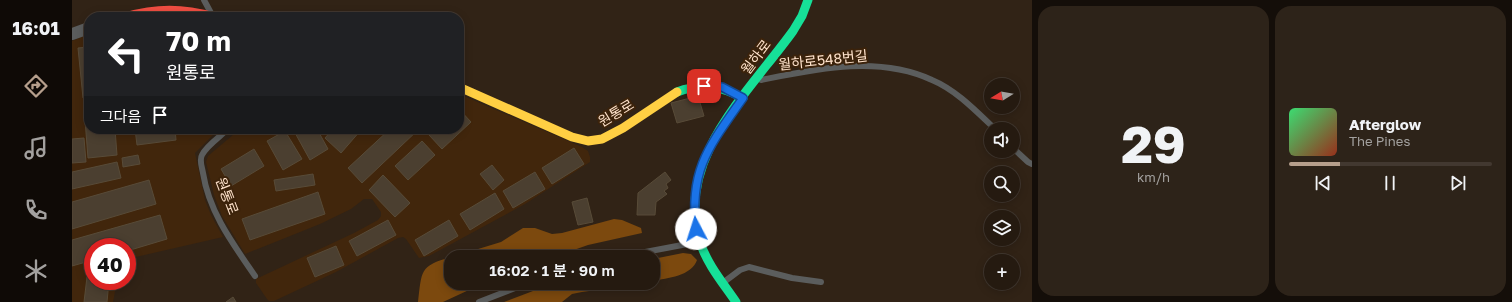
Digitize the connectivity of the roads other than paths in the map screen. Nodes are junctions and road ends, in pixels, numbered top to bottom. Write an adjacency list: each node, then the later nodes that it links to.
1 (204, 0): 5 (lane)
2 (808, 0): 8 (street, 월하로)
3 (142, 12): 4 (street)
4 (194, 12)
5 (210, 12)
6 (84, 30): 7 (street)
7 (72, 34)
8 (755, 81): 10 (street, 월하로); 11 (lane, 월하로548번길)
9 (464, 89): 10 (street, 원통로)
10 (743, 98): 15 (street, 월하로)
11 (988, 122)
12 (223, 134): 17 (lane, 원통로)
13 (1020, 155): 14 (lane)
14 (1032, 164)
15 (700, 242): 16 (lane); 19 (street, 월하로)
16 (657, 250)
17 (255, 276)
18 (821, 282): 19 (lane)
19 (722, 283): 22 (street, 월하로)
20 (510, 290): 21 (lane)
21 (479, 302)
22 (736, 302)

